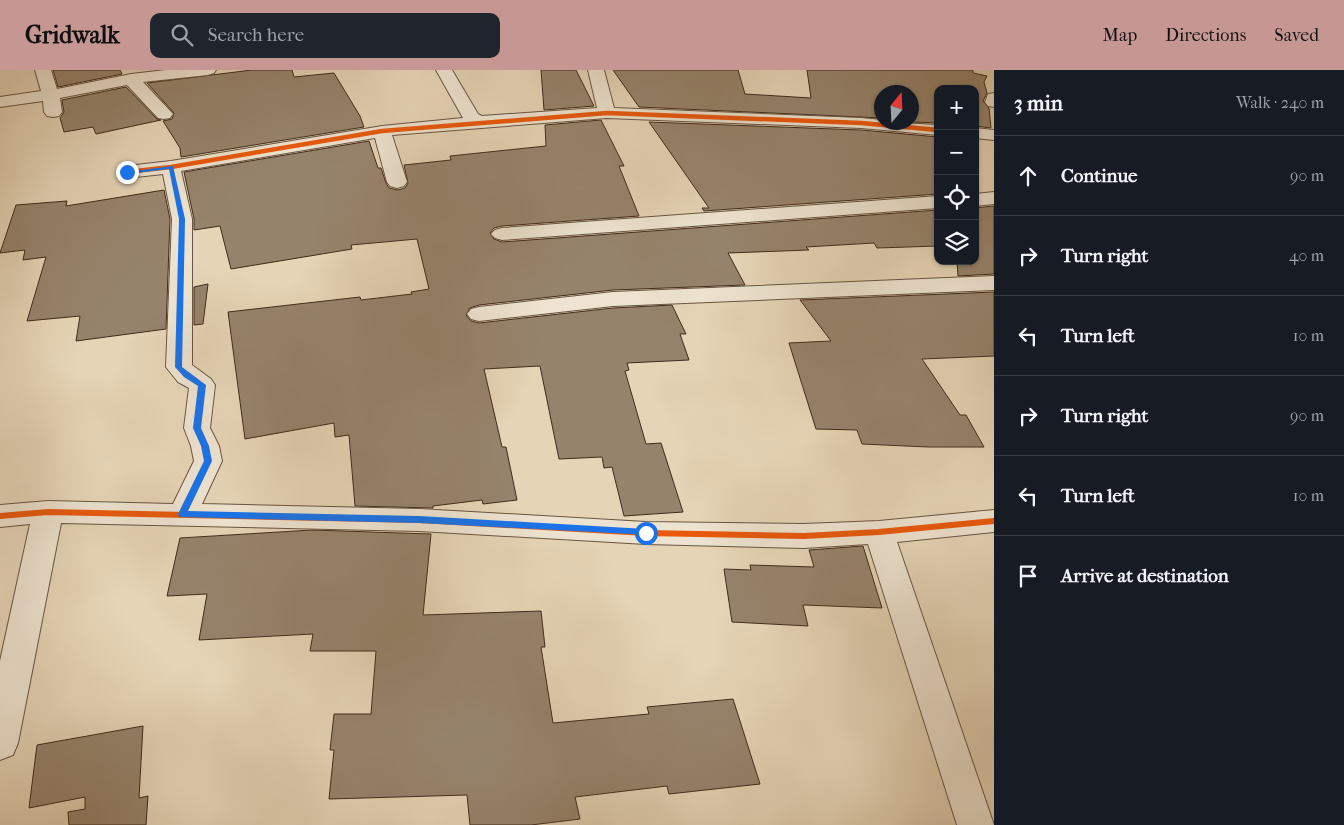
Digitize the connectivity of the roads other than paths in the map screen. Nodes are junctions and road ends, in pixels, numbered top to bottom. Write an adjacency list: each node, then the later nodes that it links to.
1 (43, 70): 6 (street)
2 (208, 70): 5 (street)
3 (444, 70): 11 (street)
4 (596, 70): 10 (street)
5 (131, 79): 6 (street); 9 (street)
6 (51, 95): 7 (street); 8 (street)
7 (0, 102)
8 (53, 113)
9 (164, 114)
10 (607, 114): 11 (street); 12 (street)
11 (479, 122): 13 (street)
12 (934, 130)
13 (382, 131): 16 (street); 18 (street)
14 (979, 133): 15 (street)
15 (994, 135)
16 (171, 167): 17 (street); 26 (street)
17 (127, 172)
18 (397, 182)
19 (994, 198): 20 (street)
20 (979, 200)
21 (934, 202): 22 (street)
22 (502, 234)
23 (994, 283): 24 (street)
24 (479, 314)
25 (48, 512): 26 (street); 27 (street); 30 (street)
26 (182, 514): 29 (street)
27 (0, 516)
28 (994, 521): 29 (street)
29 (879, 532): 31 (street)
30 (0, 743)
31 (976, 825)

